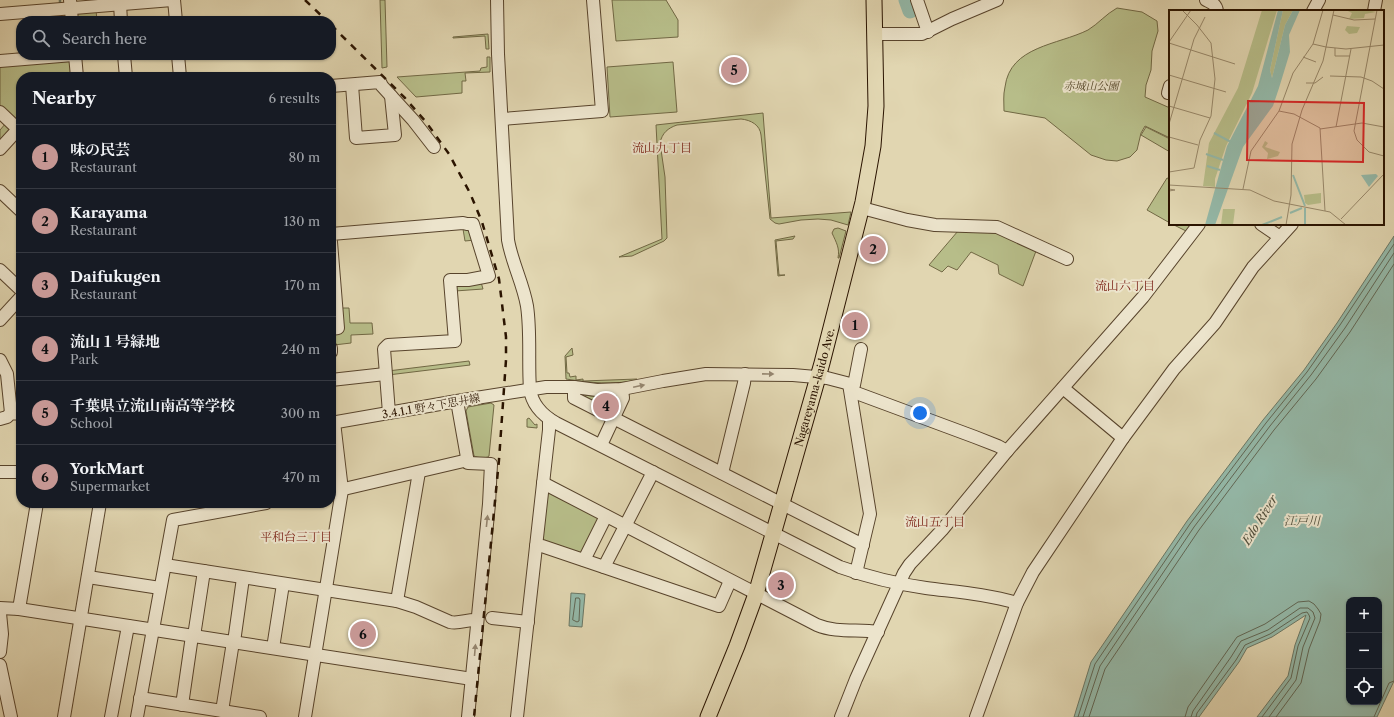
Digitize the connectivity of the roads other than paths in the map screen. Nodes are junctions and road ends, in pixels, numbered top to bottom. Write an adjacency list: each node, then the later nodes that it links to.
1 (173, 0): 11 (street); 18 (street)
2 (497, 0): 33 (street)
3 (593, 0): 33 (street)
4 (874, 0): 20 (main road, Nagareyama-kaido Ave.)
5 (917, 0): 19 (street)
6 (997, 0): 19 (street)
7 (1206, 0): 12 (street)
8 (1319, 0): 13 (street)
9 (1376, 0): 14 (street)
10 (71, 4): 11 (street); 15 (street); 16 (street)
11 (120, 4): 17 (street)
12 (1217, 10)
13 (1314, 10)
14 (1374, 10)
15 (0, 14)
16 (72, 16)
17 (121, 16)
18 (175, 16)
19 (928, 32): 20 (street)
20 (875, 34): 40 (main road, Nagareyama-kaido Ave.)
21 (16, 60): 25 (street)
22 (75, 60): 26 (street)
23 (124, 60): 27 (street)
24 (178, 60): 28 (street)
25 (0, 61)
26 (76, 72)
27 (126, 72)
28 (180, 72)
29 (352, 85): 30 (street); 31 (street); 31 (street)
30 (336, 86)
31 (391, 96): 36 (street)
32 (0, 112): 34 (street)
33 (503, 119): 62 (street)
34 (16, 126)
35 (16, 133): 37 (street)
36 (434, 147)
37 (0, 149)
38 (0, 191): 39 (street)
39 (16, 206)
40 (862, 208): 46 (street); 57 (main road, Nagareyama-kaido Ave.)
41 (1198, 225): 61 (street)
42 (1262, 225): 45 (street)
43 (1291, 225): 45 (street)
44 (336, 234): 55 (street)
45 (1280, 237): 70 (street)
46 (1067, 259)
47 (0, 270): 48 (street)
48 (16, 285)
49 (16, 302): 51 (street)
50 (336, 303): 52 (street)
51 (0, 320)
52 (336, 328)
53 (861, 349): 60 (street)
54 (2, 367): 66 (street)
55 (385, 374): 58 (street); 65 (street)
56 (745, 374): 57 (street, 3.4.1.1 野々下思井線, one-way to 57); 63 (street, 3.4.1.1 野々下思井線, one-way to 56); 78 (street)
57 (818, 377): 60 (street, 3.4.1.1 野々下思井線); 82 (main road, Nagareyama-kaido Ave.)
58 (336, 379)
59 (574, 387): 62 (street, 3.4.1.1 野々下思井線); 63 (street, 3.4.1.1 野々下思井線); 67 (street)
60 (851, 387): 72 (street, 3.4.1.1 野々下思井線); 90 (street)
61 (1063, 388): 70 (street); 72 (street)
62 (530, 389): 64 (street, 3.4.1.1 野々下思井線); 68 (street)
63 (622, 389): 67 (street)
64 (458, 400): 65 (street, 3.4.1.1 野々下思井線); 73 (street)
65 (388, 413): 69 (street, 3.4.1.1 野々下思井線)
66 (11, 415)
67 (613, 418): 71 (street); 78 (street)
68 (549, 419): 71 (street); 80 (street)
69 (336, 421)
70 (1123, 438): 106 (street)
71 (601, 445): 77 (street)
72 (1007, 451): 101 (street)
73 (468, 460): 76 (street); 112 (street, one-way to 73)
74 (0, 472): 75 (street)
75 (16, 472)
76 (420, 472): 81 (street); 105 (street)
77 (653, 472): 88 (street); 89 (street)
78 (722, 473): 82 (street)
79 (336, 477): 81 (street)
80 (543, 483): 87 (street); 91 (street)
81 (337, 491)
82 (782, 504): 89 (main road, Nagareyama-kaido Ave.); 90 (street)
83 (36, 508): 108 (street)
84 (99, 508): 97 (street)
85 (217, 508): 93 (street)
86 (335, 508): 103 (street)
87 (606, 516): 88 (street); 92 (street)
88 (625, 526): 94 (street); 99 (street)
89 (773, 534): 96 (street); 104 (main road, Nagareyama-kaido Ave.)
90 (863, 545): 96 (street)
91 (536, 546): 92 (street); 113 (street)
92 (584, 560): 94 (street)
93 (165, 565): 95 (street); 102 (street)
94 (604, 567): 99 (street)
95 (204, 572): 98 (street); 117 (street)
96 (856, 573): 101 (street)
97 (88, 577): 102 (street); 111 (street)
98 (243, 578): 100 (street); 118 (street)
99 (730, 581): 104 (street)
100 (283, 584): 103 (street); 119 (street)
101 (900, 584): 106 (street); 116 (street)
102 (160, 588): 115 (street)
103 (326, 590): 105 (street); 121 (street)
104 (756, 594): 116 (street); 135 (main road, Nagareyama-kaido Ave.)
105 (397, 601): 112 (street)
106 (1017, 604): 137 (street)
107 (0, 608): 108 (street)
108 (19, 609): 111 (street)
109 (0, 613): 120 (street)
110 (492, 618): 113 (street)
111 (81, 619): 114 (street); 128 (street)
112 (478, 620): 123 (street, one-way to 112)
113 (528, 622): 134 (street)
114 (128, 626): 115 (street); 129 (street)
115 (152, 630): 117 (street); 124 (street)
116 (878, 632): 136 (street)
117 (193, 636): 118 (street); 125 (street)
118 (233, 642): 119 (street); 126 (street)
119 (273, 648): 121 (street)
120 (0, 652)
121 (315, 655): 123 (street); 132 (street)
122 (0, 665): 127 (street)
123 (472, 679): 133 (street)
124 (140, 698): 125 (street); 130 (street)
125 (182, 705): 126 (street)
126 (222, 711): 131 (street)
127 (11, 717)
128 (64, 717)
129 (111, 717)
130 (137, 717)
131 (260, 717)
132 (305, 717)
133 (468, 717)
134 (518, 717)
135 (708, 717)
136 (841, 717)
137 (976, 717)

